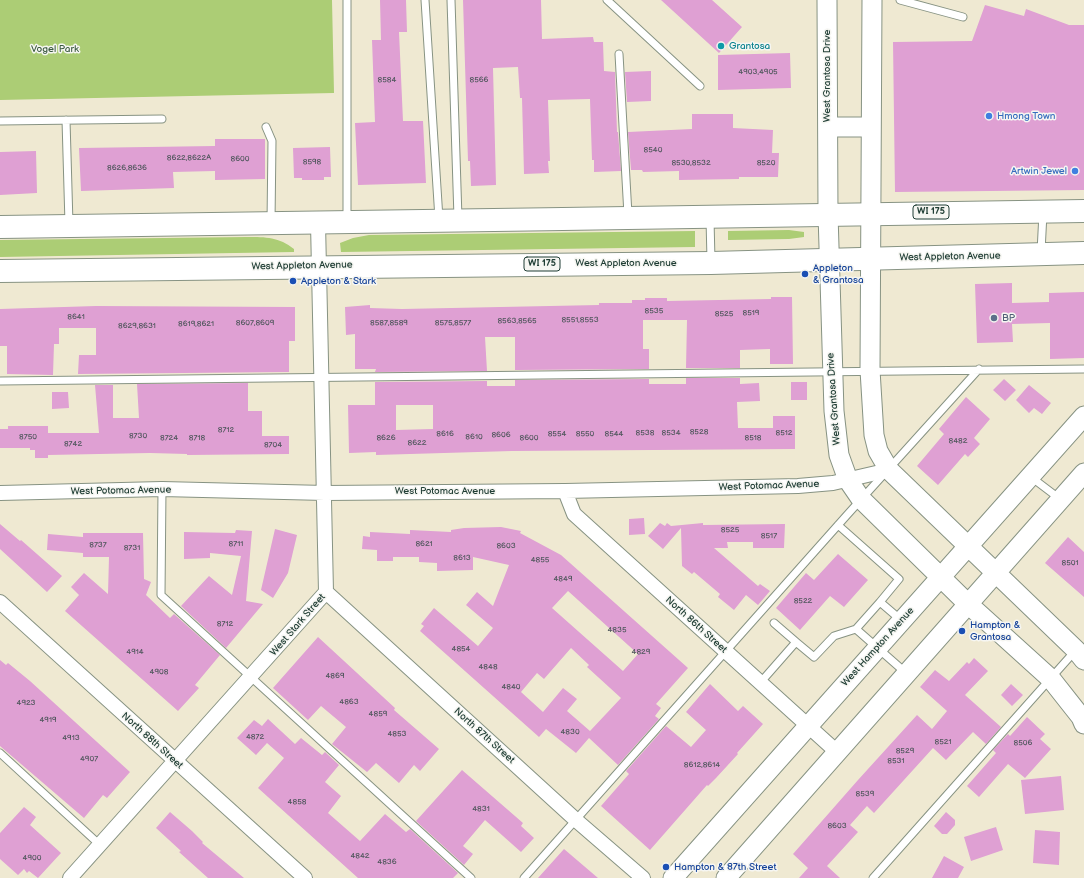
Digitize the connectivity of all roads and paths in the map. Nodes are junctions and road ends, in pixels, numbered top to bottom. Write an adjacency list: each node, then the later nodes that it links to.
1 (347, 0): 24 (lane)
2 (425, 0): 23 (lane)
3 (451, 0): 23 (lane)
4 (607, 0): 10 (lane)
5 (827, 0): 15 (street, West Grantosa Drive)
6 (872, 0): 16 (street)
7 (900, 0): 8 (lane)
8 (963, 18)
9 (619, 54): 22 (lane)
10 (700, 86)
11 (162, 119): 12 (lane)
12 (66, 120): 13 (lane); 27 (lane)
13 (0, 121)
14 (266, 127): 26 (lane)
15 (828, 127): 16 (street); 20 (street, West Grantosa Drive)
16 (871, 127): 17 (street)
17 (871, 212): 18 (main road, WI 175); 20 (main road, WI 175); 31 (street)
18 (1043, 212): 19 (main road, WI 175); 30 (lane)
19 (1084, 212)
20 (828, 214): 21 (main road, WI 175); 32 (street, West Grantosa Drive)
21 (710, 216): 22 (main road, WI 175); 33 (lane)
22 (628, 217): 23 (main road, WI 175)
23 (449, 220): 24 (main road, WI 175)
24 (347, 222): 25 (main road, WI 175)
25 (318, 223): 26 (main road, WI 175); 34 (street, West Stark Street)
26 (271, 224): 27 (main road, WI 175)
27 (70, 226): 28 (main road, WI 175)
28 (0, 227)
29 (1084, 253): 30 (main road, West Appleton Avenue / WI 175)
30 (1041, 254): 31 (main road, West Appleton Avenue / WI 175)
31 (870, 259): 32 (main road, West Appleton Avenue / WI 175); 38 (street)
32 (829, 260): 33 (main road, West Appleton Avenue / WI 175); 39 (street, West Grantosa Drive)
33 (711, 263): 34 (main road, West Appleton Avenue / WI 175)
34 (319, 266): 35 (main road, West Appleton Avenue / WI 175); 40 (street, West Stark Street)
35 (0, 271)
36 (979, 369): 37 (lane); 38 (lane); 43 (lane)
37 (1084, 369)
38 (870, 370): 39 (lane); 43 (street)
39 (831, 371): 40 (lane); 46 (street, West Grantosa Drive)
40 (320, 378): 41 (lane); 50 (street, West Stark Street)
41 (0, 381)
42 (1084, 416): 45 (street, West Hampton Avenue)
43 (888, 470): 46 (street, West Potomac Avenue); 51 (lane); 54 (street)
44 (1084, 473): 52 (street)
45 (1030, 477): 52 (lane); 54 (street, West Hampton Avenue)
46 (848, 480): 48 (street, West Potomac Avenue); 51 (street, West Grantosa Drive)
47 (162, 489): 49 (street, West Potomac Avenue); 50 (street, West Potomac Avenue); 69 (lane)
48 (565, 491): 50 (street, West Potomac Avenue); 66 (street, North 86th Street)
49 (0, 493)
50 (325, 493): 57 (street, West Stark Street)
51 (861, 499): 53 (lane); 56 (street, West Grantosa Drive)
52 (1060, 500): 55 (street)
53 (838, 525): 59 (lane); 66 (lane)
54 (967, 548): 55 (street); 56 (street, West Hampton Avenue)
55 (995, 573): 60 (street); 67 (street)
56 (940, 577): 60 (street, West Grantosa Drive); 61 (street, West Hampton Avenue)
57 (326, 592): 69 (street, West Stark Street); 77 (street, North 87th Street)
58 (0, 602): 76 (street, North 88th Street)
59 (880, 602): 61 (lane); 63 (lane)
60 (967, 604): 68 (street); 70 (street, West Grantosa Drive)
61 (902, 620): 65 (street, West Hampton Avenue)
62 (774, 623): 64 (lane)
63 (856, 629): 64 (lane); 65 (lane)
64 (796, 642): 71 (lane)
65 (877, 648): 68 (lane); 73 (street, West Hampton Avenue)
66 (726, 652): 71 (street, North 86th Street); 77 (lane)
67 (1080, 655): 70 (lane)
68 (906, 673): 74 (street)
69 (251, 679): 76 (street, West Stark Street); 81 (lane)
70 (1051, 679): 72 (street, West Grantosa Drive); 86 (lane)
71 (760, 683): 73 (street, North 86th Street)
72 (1084, 724)
73 (807, 726): 74 (street, North 86th Street); 84 (street, West Hampton Avenue)
74 (837, 752): 85 (street)
75 (0, 753): 78 (lane)
76 (175, 762): 78 (street, West Stark Street); 80 (street, North 88th Street)
77 (577, 821): 82 (lane); 83 (street, North 87th Street)
78 (100, 845): 79 (street, West Stark Street)
79 (70, 878)
80 (305, 878)
81 (471, 878)
82 (524, 878)
83 (643, 878)
84 (673, 878)
85 (726, 878)
86 (873, 878)

